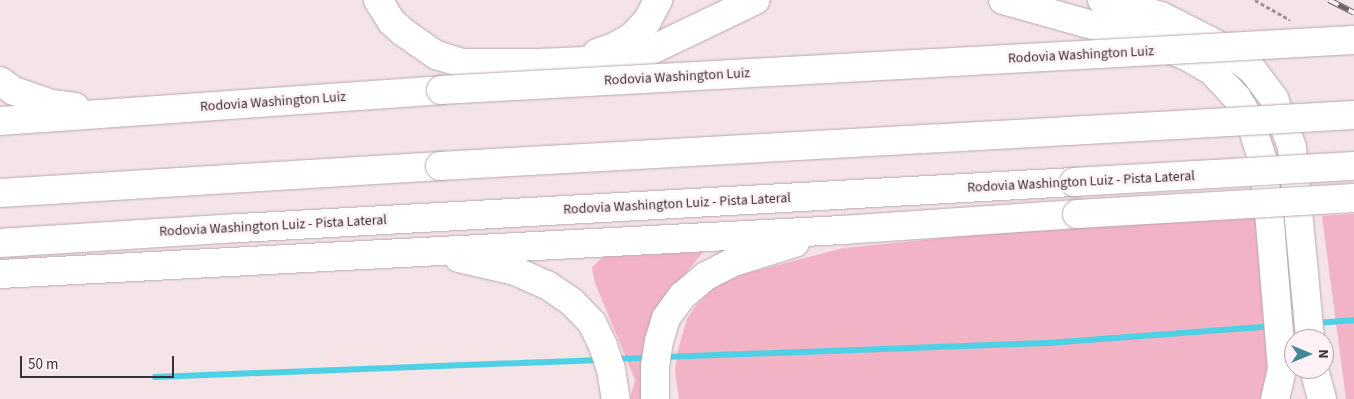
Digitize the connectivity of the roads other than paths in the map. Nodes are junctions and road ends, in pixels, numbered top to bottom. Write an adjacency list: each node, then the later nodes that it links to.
1 (378, 0): 7 (main road)
2 (658, 0): 7 (main road)
3 (756, 0): 7 (main road)
4 (1002, 0): 23 (main road)
5 (1102, 0): 19 (main road)
6 (1354, 40): 9 (main road, Rodovia Washington Luiz, bridge)
7 (554, 63)
8 (0, 81): 9 (main road)
9 (118, 113): 11 (main road, Rodovia Washington Luiz)
10 (1354, 115): 13 (main road, bridge)
11 (0, 122)
12 (1354, 166): 16 (main road, Rodovia Washington Luiz - Pista Lateral, bridge)
13 (0, 193)
14 (1354, 198): 15 (main road, bridge)
15 (842, 230): 17 (main road); 21 (main road)
16 (0, 243)
17 (426, 250): 18 (main road); 22 (main road)
18 (0, 274)
19 (1309, 329)
20 (1317, 379): 24 (main road)
21 (654, 395)
22 (616, 397)
23 (1275, 399)
24 (1322, 399)

